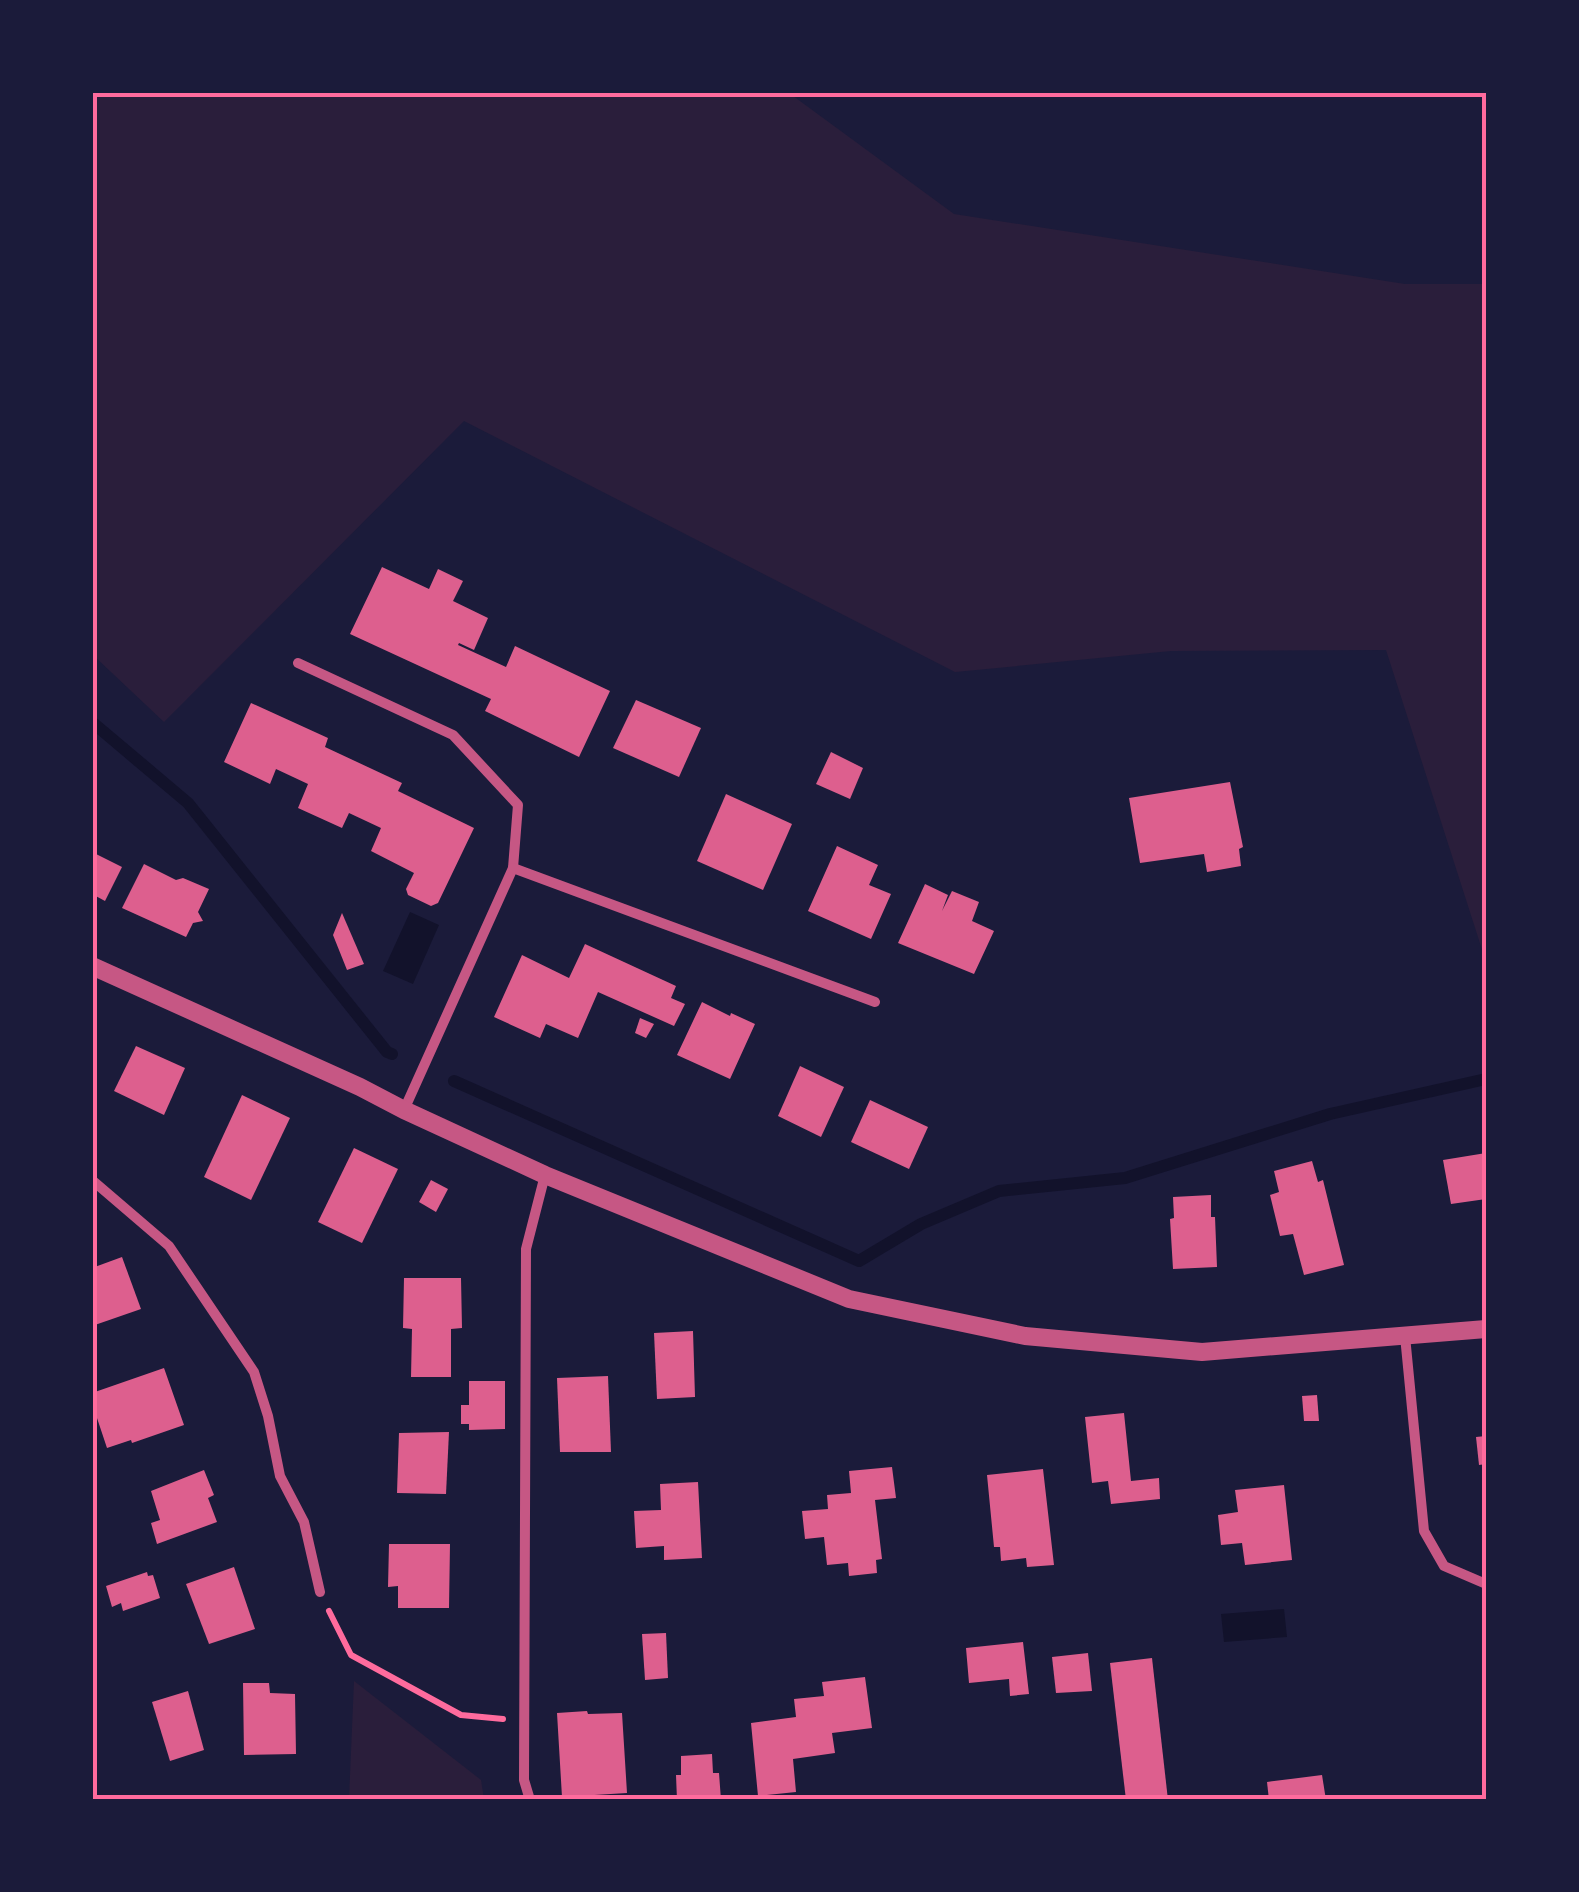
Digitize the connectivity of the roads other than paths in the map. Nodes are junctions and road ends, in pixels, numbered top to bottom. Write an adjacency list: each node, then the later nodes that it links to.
1 (298, 663): 2 (street)
2 (513, 868): 4 (street); 5 (street)
3 (92, 966): 5 (street)
4 (875, 1002)
5 (404, 1110): 6 (street)
6 (545, 1175): 9 (street); 12 (street)
7 (92, 1180): 11 (street)
8 (1486, 1328): 9 (street)
9 (1405, 1336): 10 (street)
10 (1486, 1584)
11 (320, 1592)
12 (530, 1800)

